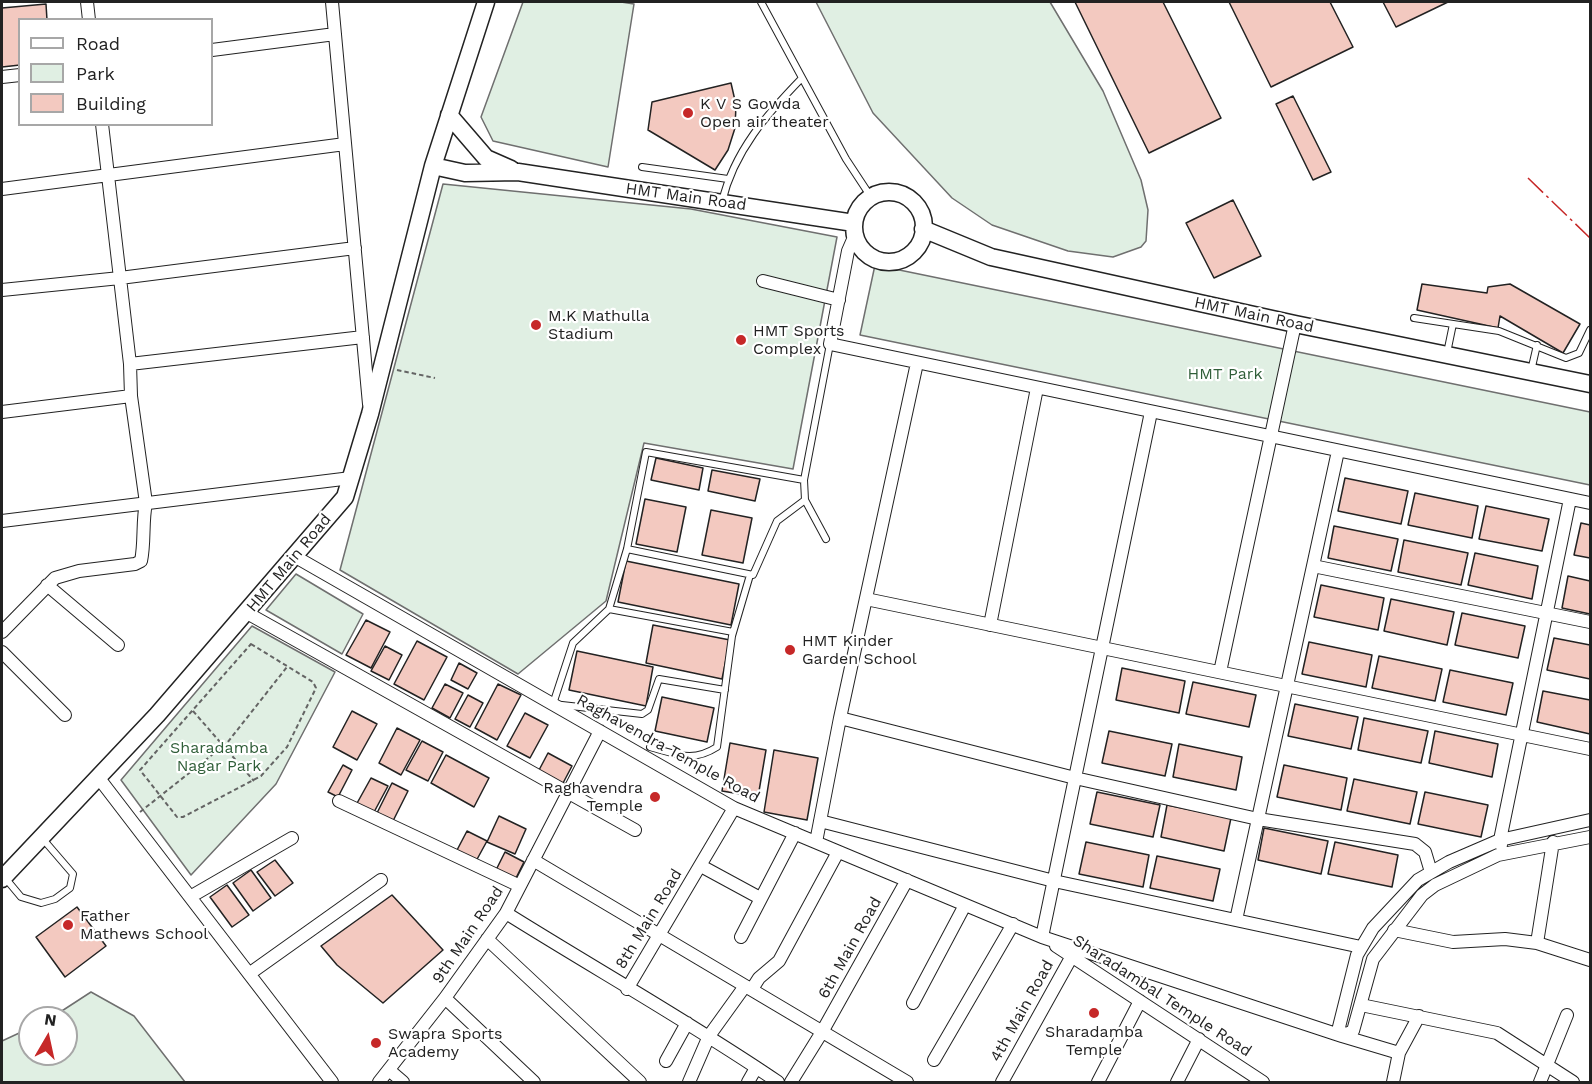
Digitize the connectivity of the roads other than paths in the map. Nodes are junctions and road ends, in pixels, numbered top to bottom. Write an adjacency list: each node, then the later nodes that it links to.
1 (87, 2): 5 (street)
2 (332, 2): 6 (street)
3 (486, 2): 11 (street, HMT Main Road)
4 (761, 2): 10 (lane)
5 (89, 18)
6 (335, 34): 7 (street); 13 (street)
7 (213, 50)
8 (18, 75): 9 (street)
9 (2, 77)
10 (802, 78): 18 (lane); 20 (lane)
11 (449, 115): 14 (street, HMT Main Road); 16 (street, HMT Main Road)
12 (102, 126): 17 (street)
13 (345, 144): 17 (street); 24 (street)
14 (433, 166): 16 (street, HMT Main Road); 45 (street, HMT Main Road)
15 (642, 167): 18 (lane)
16 (518, 172): 21 (street, HMT Main Road)
17 (108, 176): 19 (street); 25 (street)
18 (728, 179): 21 (lane)
19 (2, 189)
20 (872, 197): 22 (street); 23 (street)
21 (722, 202): 22 (street, HMT Main Road)
22 (855, 229): 23 (street); 28 (street)
23 (923, 229): 30 (street, HMT Main Road)
24 (355, 248): 25 (street); 33 (street)
25 (120, 278): 27 (street); 38 (street)
26 (763, 281): 28 (street)
27 (2, 290)
28 (839, 300): 34 (street)
29 (1414, 318): 31 (lane)
30 (1295, 324): 36 (street, HMT Main Road); 46 (street)
31 (1453, 324): 35 (lane); 36 (lane)
32 (1590, 330): 35 (lane)
33 (363, 337): 38 (street); 45 (street)
34 (830, 344): 37 (street); 49 (lane)
35 (1537, 345): 39 (lane)
36 (1446, 355): 39 (street, HMT Main Road)
37 (917, 363): 41 (street); 61 (street)
38 (130, 364): 42 (street)
39 (1530, 372): 40 (street, HMT Main Road)
40 (1590, 384)
41 (1037, 388): 44 (street); 66 (street)
42 (131, 396): 43 (street); 52 (street)
43 (2, 412)
44 (1151, 412): 46 (street); 70 (street)
45 (370, 414): 48 (street, HMT Main Road)
46 (1270, 437): 47 (street); 72 (street)
47 (1338, 451): 50 (street); 58 (street)
48 (351, 478): 52 (street); 57 (street, HMT Main Road)
49 (804, 480): 51 (lane); 56 (lane)
50 (1570, 499): 53 (street); 64 (street)
51 (805, 500): 55 (lane); 59 (lane)
52 (146, 503): 54 (street); 60 (street)
53 (1590, 503)
54 (2, 522)
55 (826, 539)
56 (627, 549): 59 (lane); 62 (lane)
57 (294, 556): 63 (street, HMT Main Road); 75 (street, Raghavendra Temple Road)
58 (1313, 566): 64 (street); 73 (street)
59 (750, 574): 68 (lane)
60 (47, 585): 67 (street); 69 (street)
61 (866, 599): 66 (street); 77 (street)
62 (609, 609): 68 (lane); 75 (lane)
63 (247, 613): 82 (street, HMT Main Road); 84 (street)
64 (1546, 613): 65 (street); 79 (street)
65 (1590, 622)
66 (990, 625): 70 (street)
67 (2, 632)
68 (734, 632): 74 (lane)
69 (118, 645)
70 (1102, 648): 72 (street); 83 (street)
71 (2, 652): 76 (street)
72 (1220, 672): 73 (street)
73 (1287, 686): 79 (street); 87 (street)
74 (725, 690): 75 (lane); 80 (lane)
75 (553, 704): 78 (street, Raghavendra Temple Road)
76 (65, 715)
77 (840, 718): 83 (street); 89 (street)
78 (600, 731): 84 (street, 9th Main Road); 86 (street, Raghavendra Temple Road)
79 (1520, 734): 81 (street); 95 (street)
80 (650, 747)
81 (1590, 749)
82 (98, 777): 92 (street, HMT Main Road); 108 (street)
83 (1075, 778): 87 (street); 106 (street)
84 (569, 793): 90 (street); 100 (street, 9th Main Road)
85 (339, 801): 107 (street)
86 (734, 808): 91 (street, Raghavendra Temple Road); 101 (street, 8th Main Road)
87 (1258, 819): 102 (street); 112 (street)
88 (1590, 820): 95 (street)
89 (820, 821): 96 (street); 106 (street)
90 (635, 830)
91 (795, 833): 96 (street, Raghavendra Temple Road); 109 (street)
92 (41, 837): 103 (street, HMT Main Road); 103 (lane)
93 (1590, 837): 97 (street)
94 (292, 838): 108 (street)
95 (1500, 840): 99 (street); 102 (street)
96 (816, 842): 98 (street, Raghavendra Temple Road)
97 (1553, 843): 99 (street); 119 (street)
98 (838, 852): 105 (street, Raghavendra Temple Road); 124 (street)
99 (1504, 854): 114 (street)
100 (533, 860): 107 (street, 9th Main Road); 115 (street)
101 (701, 866): 109 (street); 115 (street, 8th Main Road)
102 (1431, 872): 120 (street)
103 (3, 878)
104 (381, 880): 123 (street)
105 (907, 880): 110 (street, Raghavendra Temple Road); 133 (street, 6th Main Road)
106 (1054, 881): 112 (street); 117 (street)
107 (520, 886): 111 (street, 9th Main Road)
108 (190, 897): 123 (street)
109 (760, 898): 116 (street)
110 (965, 905): 113 (street, Raghavendra Temple Road); 128 (street)
111 (506, 913): 118 (street, 9th Main Road); 125 (street)
112 (1236, 920): 120 (street)
113 (1013, 924): 117 (street, Raghavendra Temple Road); 138 (street)
114 (1394, 930): 119 (street); 129 (street)
115 (659, 935): 124 (street); 125 (street, 8th Main Road)
116 (741, 937)
117 (1042, 937): 121 (street, Sharadambal Temple Road); 135 (street)
118 (487, 939): 126 (street, 9th Main Road); 148 (street)
119 (1537, 943): 122 (street)
120 (1361, 947): 135 (street)
121 (1071, 956): 127 (street, Sharadambal Temple Road); 154 (street, 4th Main Road)
122 (1590, 960)
123 (249, 974): 144 (street)
124 (749, 988): 133 (street); 134 (street)
125 (627, 989): 132 (street)
126 (445, 998): 142 (street, 9th Main Road); 147 (street)
127 (1140, 1001): 136 (street, Sharadambal Temple Road); 155 (street)
128 (913, 1003)
129 (1361, 1005): 131 (street); 135 (street)
130 (1567, 1015): 140 (street)
131 (1419, 1016): 137 (street); 140 (street)
132 (687, 1023): 134 (street); 139 (street)
133 (822, 1032): 152 (street, 6th Main Road); 153 (street)
134 (709, 1036): 141 (street); 149 (street)
135 (1342, 1036): 137 (street)
136 (1199, 1039): 143 (street, Sharadambal Temple Road); 156 (street)
137 (1399, 1053): 157 (street)
138 (934, 1060)
139 (666, 1061)
140 (1547, 1066): 158 (street); 159 (street)
141 (756, 1068): 150 (street); 151 (street)
142 (389, 1070): 145 (street, 9th Main Road); 146 (street)
143 (1256, 1080)
144 (332, 1083)
145 (379, 1083)
146 (403, 1083)
147 (534, 1083)
148 (640, 1083)
149 (689, 1083)
150 (748, 1083)
151 (778, 1083)
152 (790, 1083)
153 (907, 1083)
154 (1002, 1083)
155 (1098, 1083)
156 (1177, 1083)
157 (1393, 1083)
158 (1540, 1083)
159 (1573, 1083)

